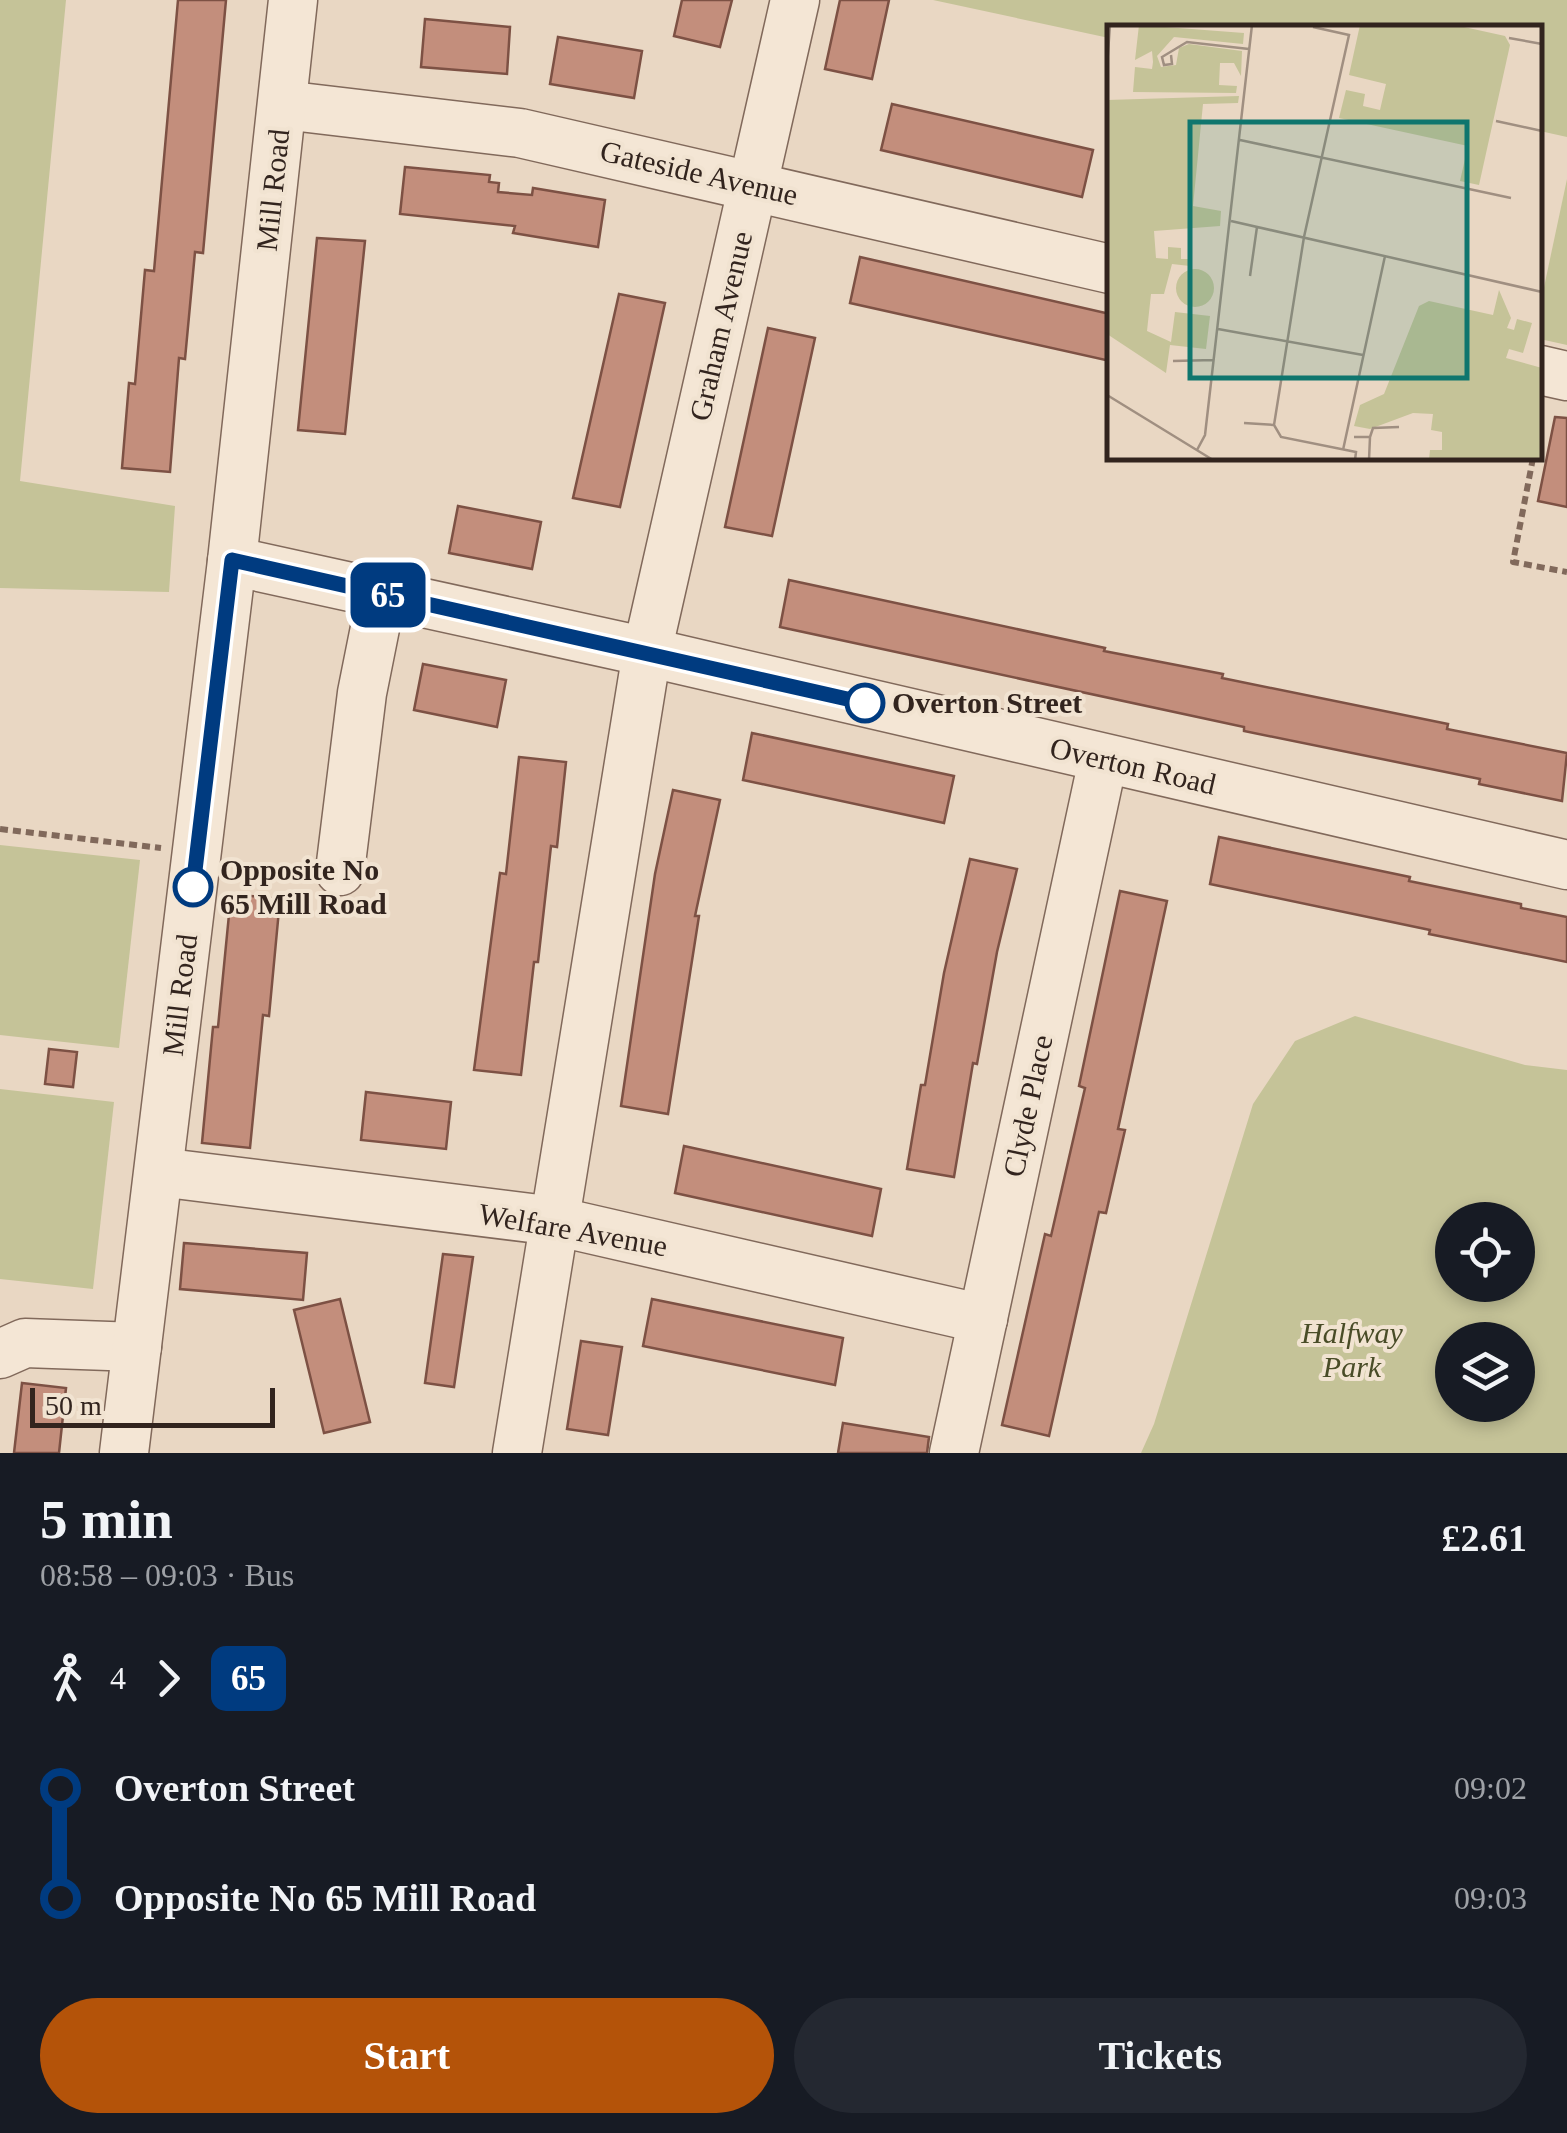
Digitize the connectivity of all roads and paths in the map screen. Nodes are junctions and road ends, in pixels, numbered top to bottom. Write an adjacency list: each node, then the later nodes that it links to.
1 (294, 0): 3 (street, Mill Road)
2 (795, 0): 4 (street, Graham Avenue)
3 (283, 106): 4 (street, Gateside Avenue); 9 (street, Mill Road)
4 (753, 185): 5 (street, Gateside Avenue); 12 (street, Graham Avenue)
5 (1107, 268)
6 (1542, 370): 7 (street)
7 (1567, 376)
8 (1532, 460): 10 (path)
9 (232, 560): 11 (street, Overton Road); 15 (street, Mill Road)
10 (1567, 572)
11 (382, 594): 12 (street, Overton Road); 17 (street)
12 (647, 652): 13 (street, Overton Road); 19 (street)
13 (1103, 760): 16 (street, Overton Road); 20 (street, Clyde Place)
14 (0, 830): 15 (path)
15 (197, 852): 18 (street, Mill Road)
16 (1567, 865)
17 (340, 872)
18 (159, 1172): 19 (street, Welfare Avenue); 21 (street, Mill Road)
19 (555, 1221): 20 (street, Welfare Avenue); 24 (street)
20 (983, 1319): 25 (street, Clyde Place)
21 (137, 1347): 22 (street); 23 (street, Mill Road)
22 (0, 1354)
23 (124, 1453)
24 (517, 1453)
25 (954, 1453)

